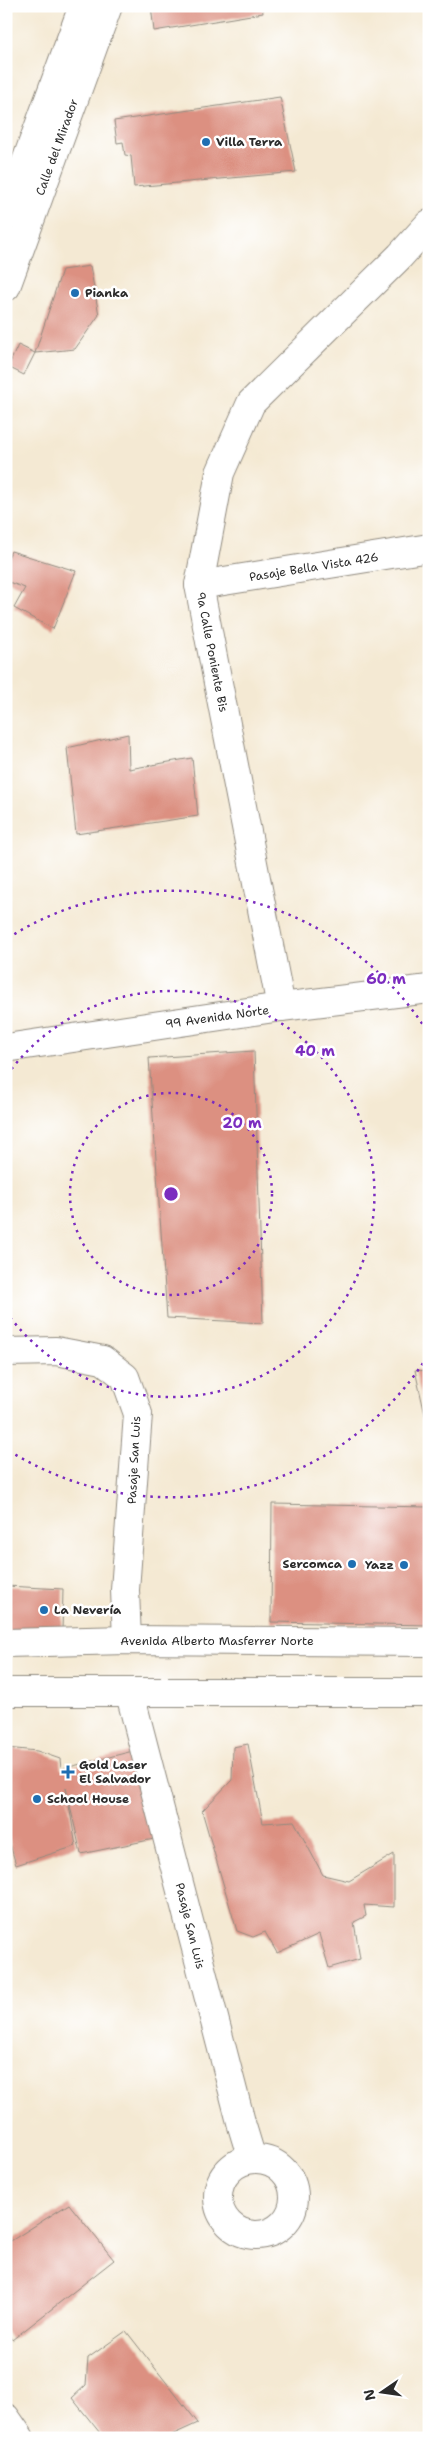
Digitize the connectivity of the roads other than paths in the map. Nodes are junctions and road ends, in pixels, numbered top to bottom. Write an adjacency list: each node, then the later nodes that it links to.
1 (83, 6): 3 (street, Calle del Mirador)
2 (108, 6): 5 (street, Calle del Mirador)
3 (6, 216)
4 (429, 224): 7 (street, 9a Calle Poniente Bis)
5 (6, 287)
6 (429, 548): 7 (street, Pasaje Bella Vista 426)
7 (199, 585): 9 (street, 9a Calle Poniente Bis)
8 (429, 989): 9 (street, 99 Avenida Norte)
9 (282, 1008): 10 (street, 99 Avenida Norte)
10 (6, 1048)
11 (6, 1352): 12 (street, Pasaje San Luis)
12 (127, 1640): 13 (street, Avenida Alberto Masferrer Norte); 14 (street, Avenida Alberto Masferrer Norte)
13 (429, 1642)
14 (6, 1643)
15 (6, 1692): 17 (street)
16 (429, 1692): 17 (street)
17 (130, 1694): 18 (street, Pasaje San Luis)
18 (252, 2159)
19 (6, 2418): 20 (street)
20 (20, 2438)

